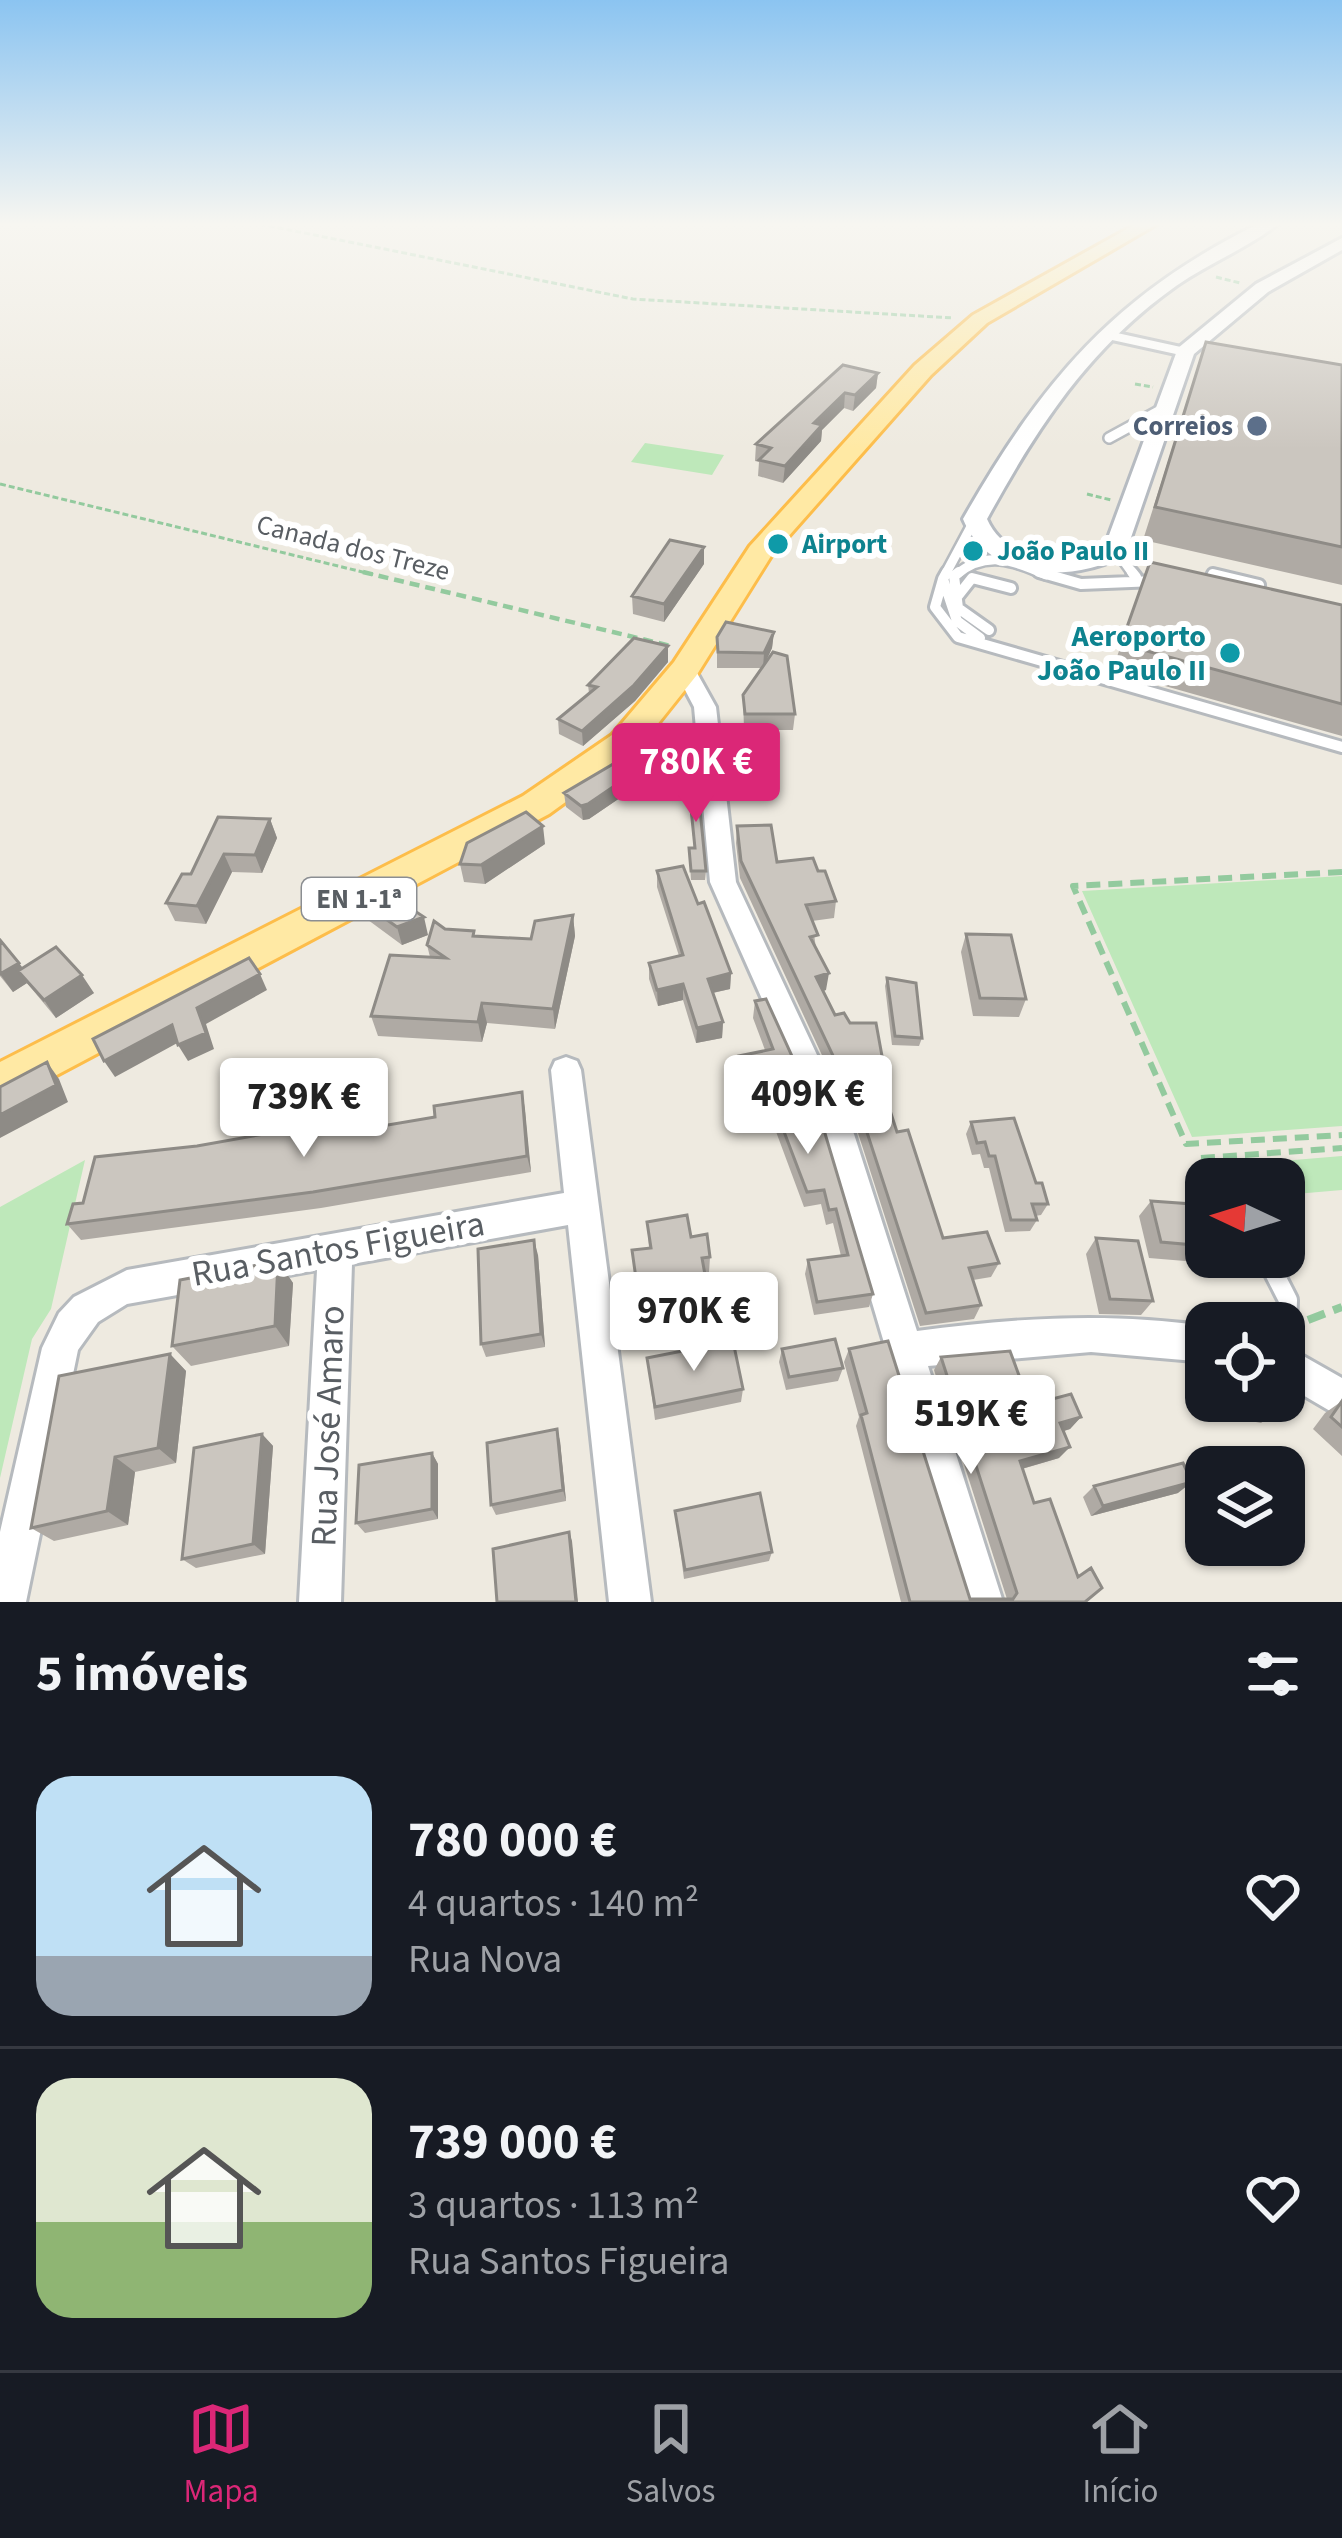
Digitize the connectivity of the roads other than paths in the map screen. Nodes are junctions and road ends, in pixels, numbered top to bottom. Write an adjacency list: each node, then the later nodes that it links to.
1 (1017, 299): 19 (main road, EN 1-1ª)
2 (1146, 299): 4 (main road)
3 (1250, 299): 5 (main road)
4 (1108, 335): 5 (street); 8 (main road)
5 (1194, 347): 6 (main road)
6 (1164, 408): 7 (lane); 9 (main road)
7 (1109, 438)
8 (976, 519): 10 (main road); 12 (lane)
9 (1116, 550): 10 (main road); 11 (lane)
10 (1023, 560): 11 (lane); 16 (lane)
11 (1136, 577): 13 (lane)
12 (943, 579): 20 (lane); 21 (lane)
13 (1166, 584)
14 (1011, 589): 16 (lane)
15 (1225, 595): 17 (lane)
16 (956, 598): 18 (lane)
17 (1248, 598)
18 (989, 630)
19 (690, 661): 23 (main road, EN 1-1ª); 27 (street)
20 (1083, 669)
21 (1342, 747)
22 (566, 1070): 24 (street)
23 (0, 1085)
24 (582, 1206): 25 (street, Rua Santos Figueira); 32 (street)
25 (335, 1250): 30 (street, Rua Santos Figueira); 31 (street, Rua José Amaro)
26 (1185, 1340): 27 (street)
27 (905, 1351): 33 (street)
28 (1305, 1368): 29 (street)
29 (1342, 1399)
30 (5, 1602)
31 (320, 1602)
32 (630, 1602)
33 (982, 1602)

